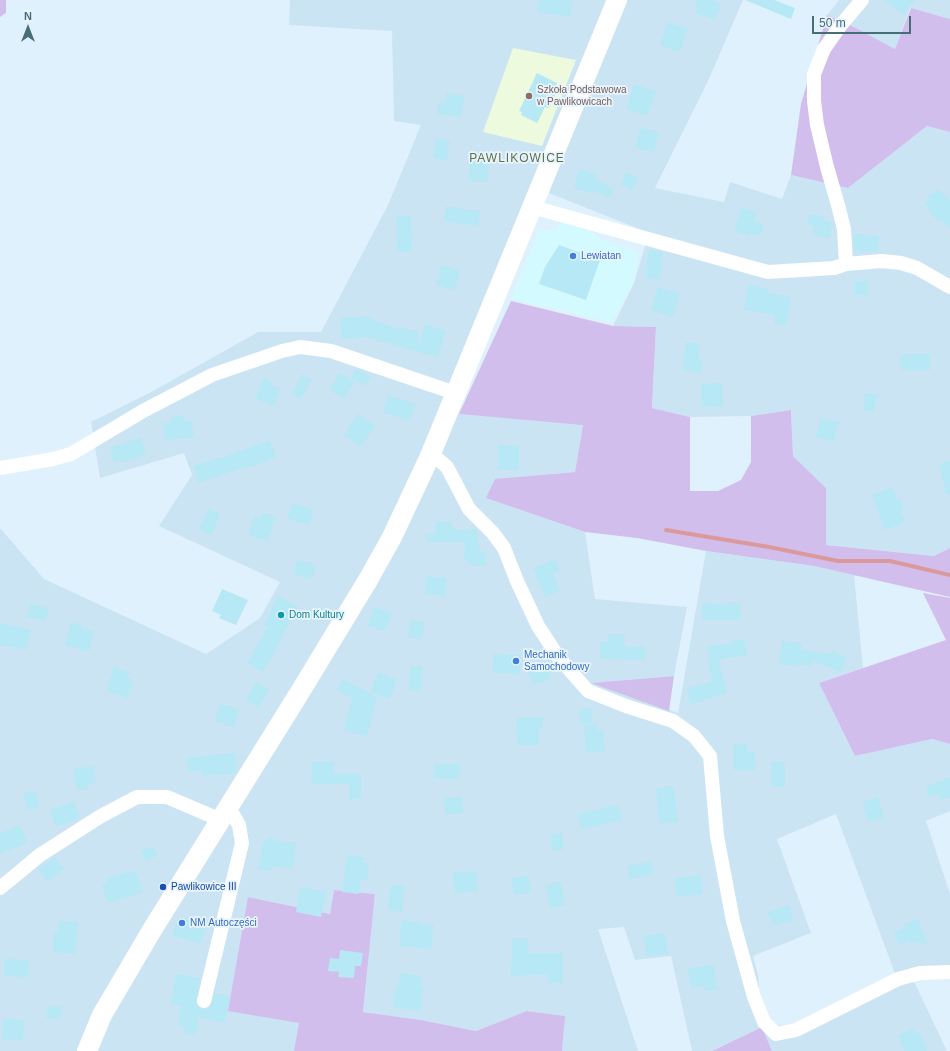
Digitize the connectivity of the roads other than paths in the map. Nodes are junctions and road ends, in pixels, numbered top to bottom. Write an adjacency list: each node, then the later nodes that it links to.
1 (617, 0): 3 (main road)
2 (862, 0): 4 (street)
3 (532, 207): 4 (street); 6 (main road)
4 (846, 264): 5 (street)
5 (950, 287)
6 (455, 393): 7 (main road); 8 (street)
7 (430, 456): 9 (main road); 11 (street)
8 (0, 468)
9 (225, 815): 10 (street); 12 (street); 13 (main road)
10 (0, 888)
11 (950, 972)
12 (204, 1001)
13 (87, 1051)

